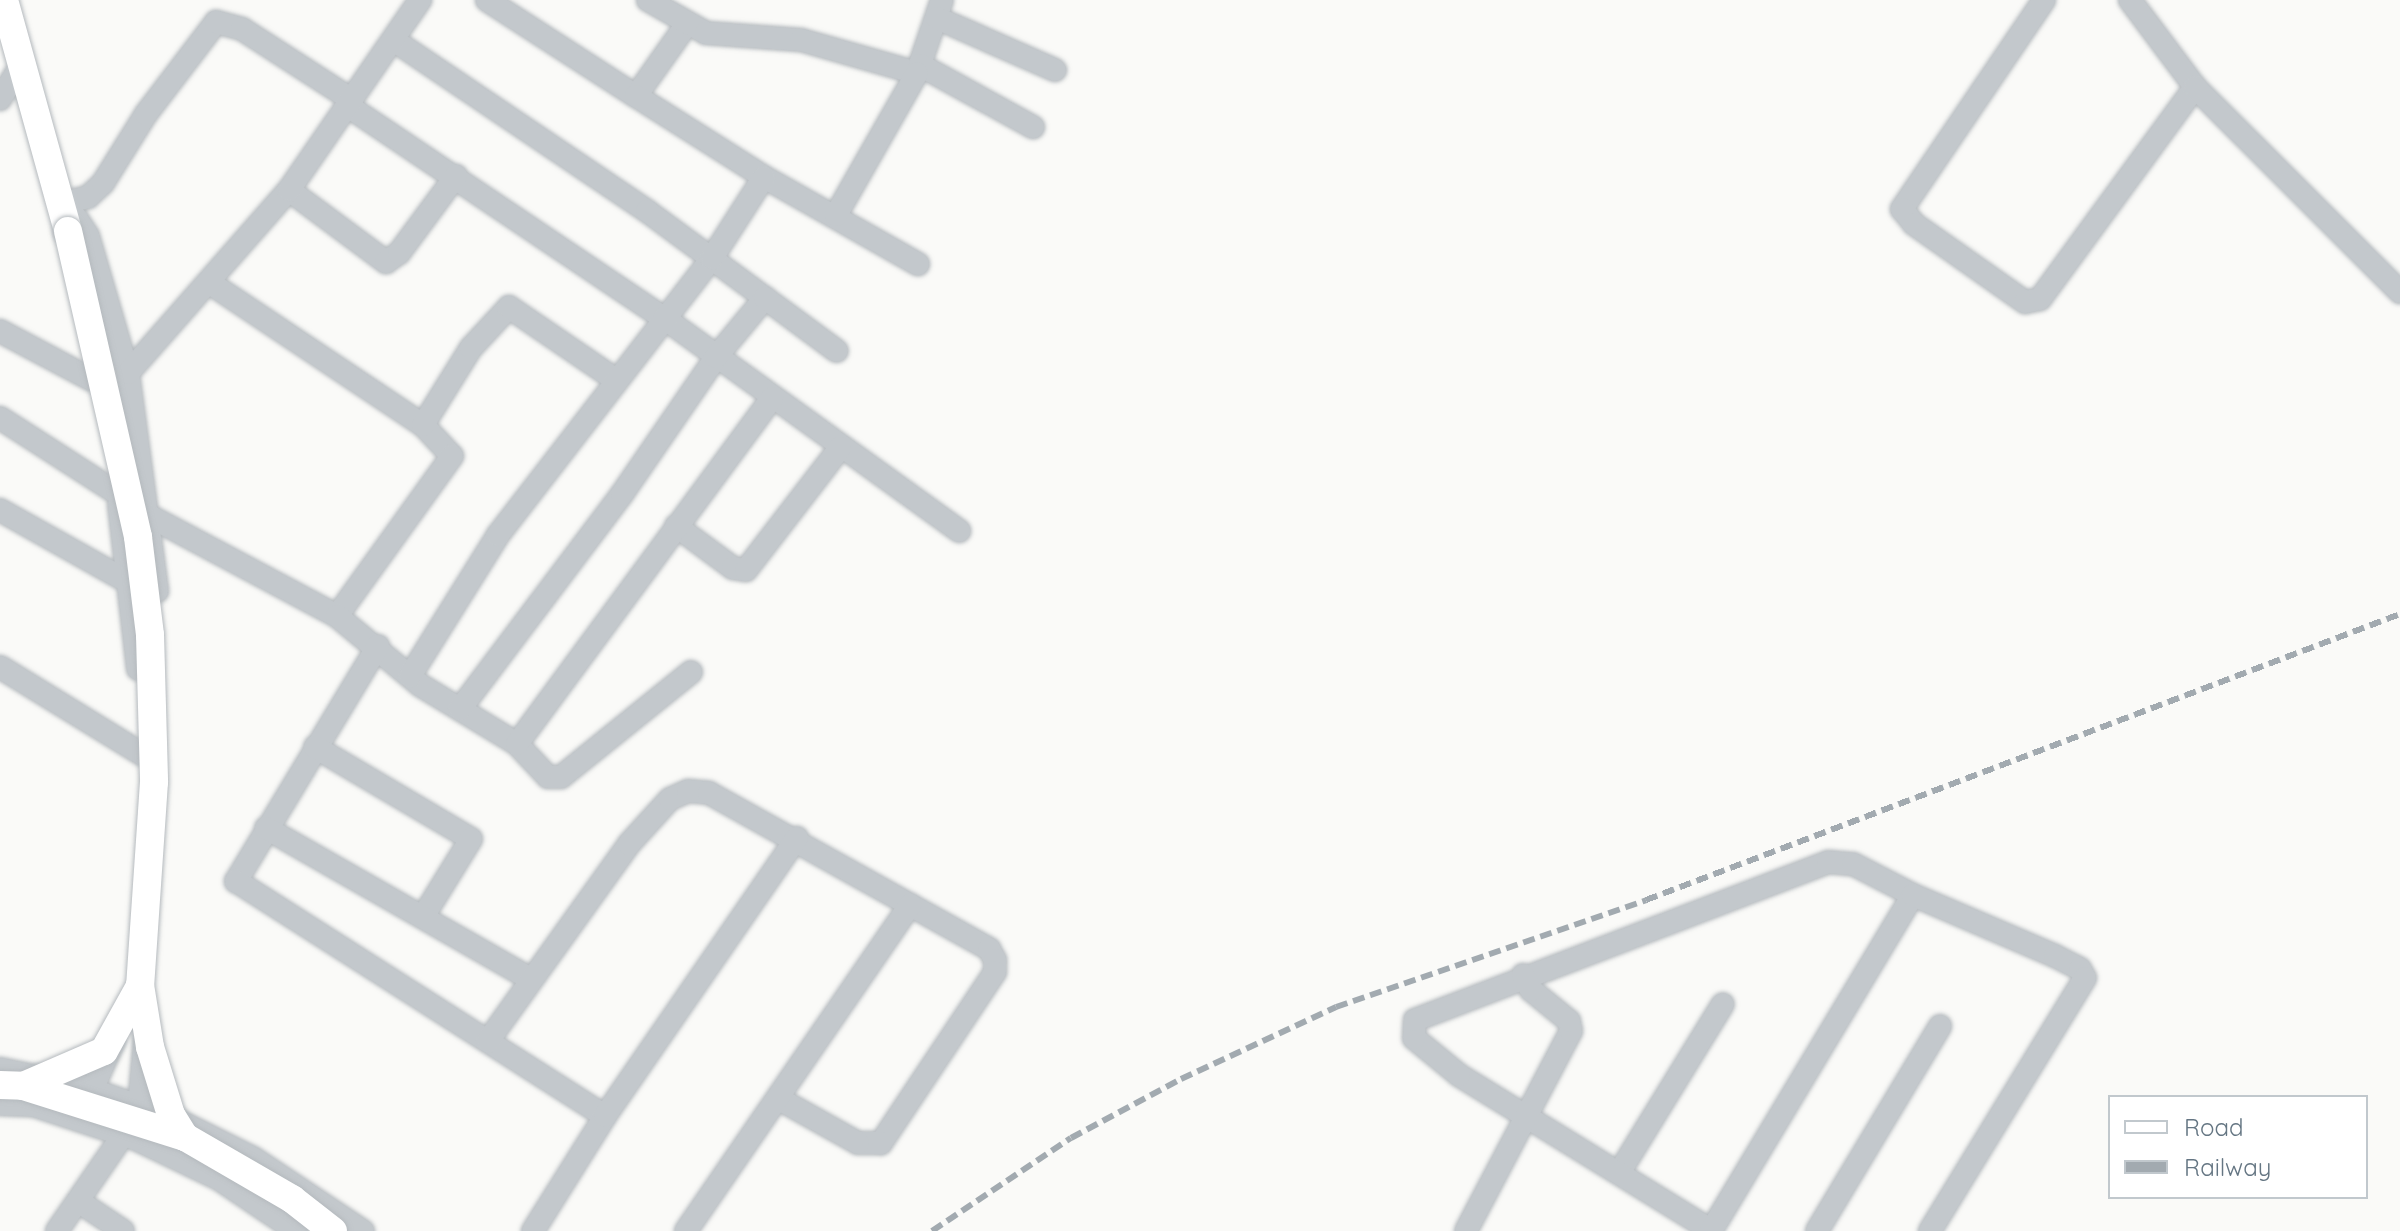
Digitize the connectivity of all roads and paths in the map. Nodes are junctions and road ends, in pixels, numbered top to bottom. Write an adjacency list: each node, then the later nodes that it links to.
1 (4, 0): 10 (main road)
2 (420, 0): 9 (street)
3 (487, 0): 14 (street)
4 (648, 0): 8 (street)
5 (2044, 0): 13 (street)
6 (2130, 0): 13 (street)
7 (940, 9): 11 (street); 12 (street)
8 (687, 24): 11 (street); 14 (street)
9 (395, 41): 16 (street); 23 (street)
10 (21, 66): 15 (street); 21 (main road)
11 (918, 69): 17 (street); 22 (street)
12 (1055, 70)
13 (2195, 87): 26 (street)
14 (636, 96): 19 (street)
15 (0, 99)
16 (350, 103): 18 (street); 20 (street); 21 (street)
17 (1033, 127)
18 (456, 176): 20 (street); 28 (street)
19 (764, 177): 22 (street); 23 (street)
20 (289, 190): 25 (street)
21 (64, 215): 32 (street); 33 (street); 61 (main road, bridge)
22 (836, 215): 24 (street)
23 (712, 258): 27 (street); 28 (street)
24 (918, 264)
25 (210, 283): 32 (street); 37 (street)
26 (2400, 292)
27 (765, 298): 30 (street); 31 (street)
28 (664, 318): 31 (street); 34 (street)
29 (0, 331): 33 (street)
30 (837, 351)
31 (716, 357): 35 (street); 50 (street)
32 (128, 373): 41 (street)
33 (92, 380): 39 (street)
34 (616, 380): 37 (street); 49 (street)
35 (772, 398): 38 (street); 42 (street)
36 (0, 418): 39 (street)
37 (423, 425): 45 (street)
38 (840, 448): 42 (street); 43 (street)
39 (117, 493): 44 (street)
40 (0, 510): 44 (street)
41 (151, 517): 45 (street); 70 (street)
42 (676, 526): 51 (street)
43 (959, 531)
44 (130, 583): 53 (street)
45 (337, 616): 46 (street)
46 (378, 646): 49 (street); 52 (street)
47 (0, 667): 53 (street)
48 (691, 672): 51 (street)
49 (410, 676): 50 (street)
50 (460, 709): 51 (street)
51 (517, 744)
52 (315, 747): 54 (street); 58 (street)
53 (142, 754): 67 (street)
54 (266, 828): 58 (street); 64 (street)
55 (797, 838): 57 (street); 60 (street); 72 (street)
56 (1913, 895): 59 (street); 78 (street); 88 (street)
57 (910, 905): 68 (street); 68 (street)
58 (424, 915): 60 (street)
59 (1523, 975): 71 (street); 71 (street)
60 (531, 979): 64 (street)
61 (140, 985): 66 (main road, bridge); 75 (main road, bridge)
62 (1723, 1004): 76 (street)
63 (1940, 1026): 87 (street)
64 (488, 1041): 72 (street)
65 (0, 1069): 67 (street)
66 (12, 1086): 75 (main road, bridge)
67 (93, 1091): 70 (street); 73 (street)
68 (779, 1099): 85 (street)
69 (0, 1104): 73 (street)
70 (139, 1106): 74 (street); 83 (street)
71 (1527, 1115): 76 (street); 86 (street)
72 (605, 1116): 84 (street)
73 (79, 1120): 74 (street)
74 (130, 1136): 77 (street); 81 (street)
75 (185, 1137): 82 (main road, bridge)
76 (1619, 1173): 78 (street)
77 (78, 1201): 79 (street); 80 (street)
78 (1710, 1230)
79 (57, 1231)
80 (123, 1231)
81 (296, 1231)
82 (333, 1231)
83 (363, 1231)
84 (533, 1231)
85 (686, 1231)
86 (1466, 1231)
87 (1817, 1231)
88 (1930, 1231)

